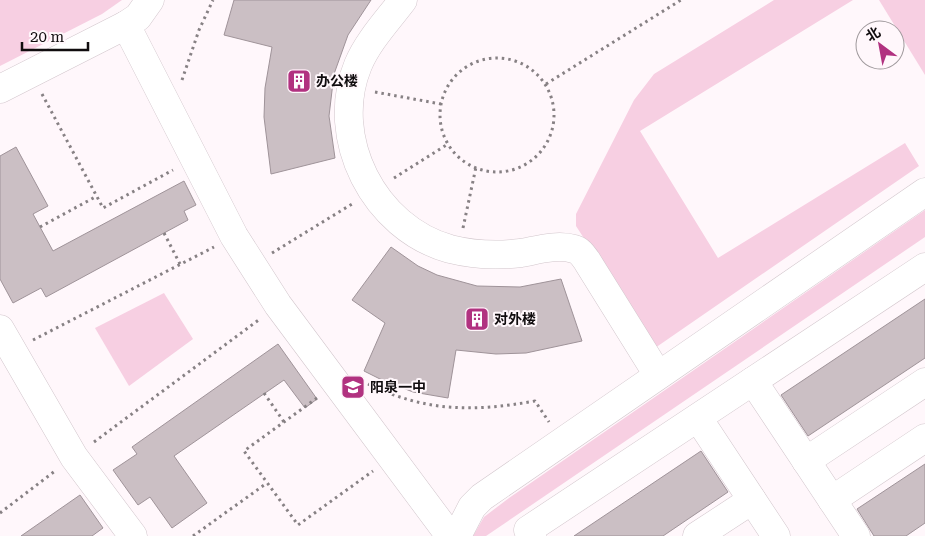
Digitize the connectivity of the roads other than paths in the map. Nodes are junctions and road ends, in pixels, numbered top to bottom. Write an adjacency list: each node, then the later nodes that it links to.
1 (150, 0): 3 (lane)
2 (404, 0): 8 (lane)
3 (126, 25): 4 (lane); 17 (lane)
4 (0, 89)
5 (925, 192): 8 (lane)
6 (925, 267): 9 (lane)
7 (6, 340): 16 (lane)
8 (658, 375): 18 (lane)
9 (753, 381): 11 (lane); 13 (lane)
10 (925, 382): 13 (lane)
11 (698, 418): 14 (lane); 19 (lane)
12 (925, 438): 15 (lane)
13 (806, 461): 15 (lane)
14 (752, 500): 20 (lane); 21 (lane)
15 (832, 500): 22 (lane)
16 (133, 536)
17 (450, 536)
18 (457, 536)
19 (532, 536)
20 (698, 536)
21 (776, 536)
22 (856, 536)

